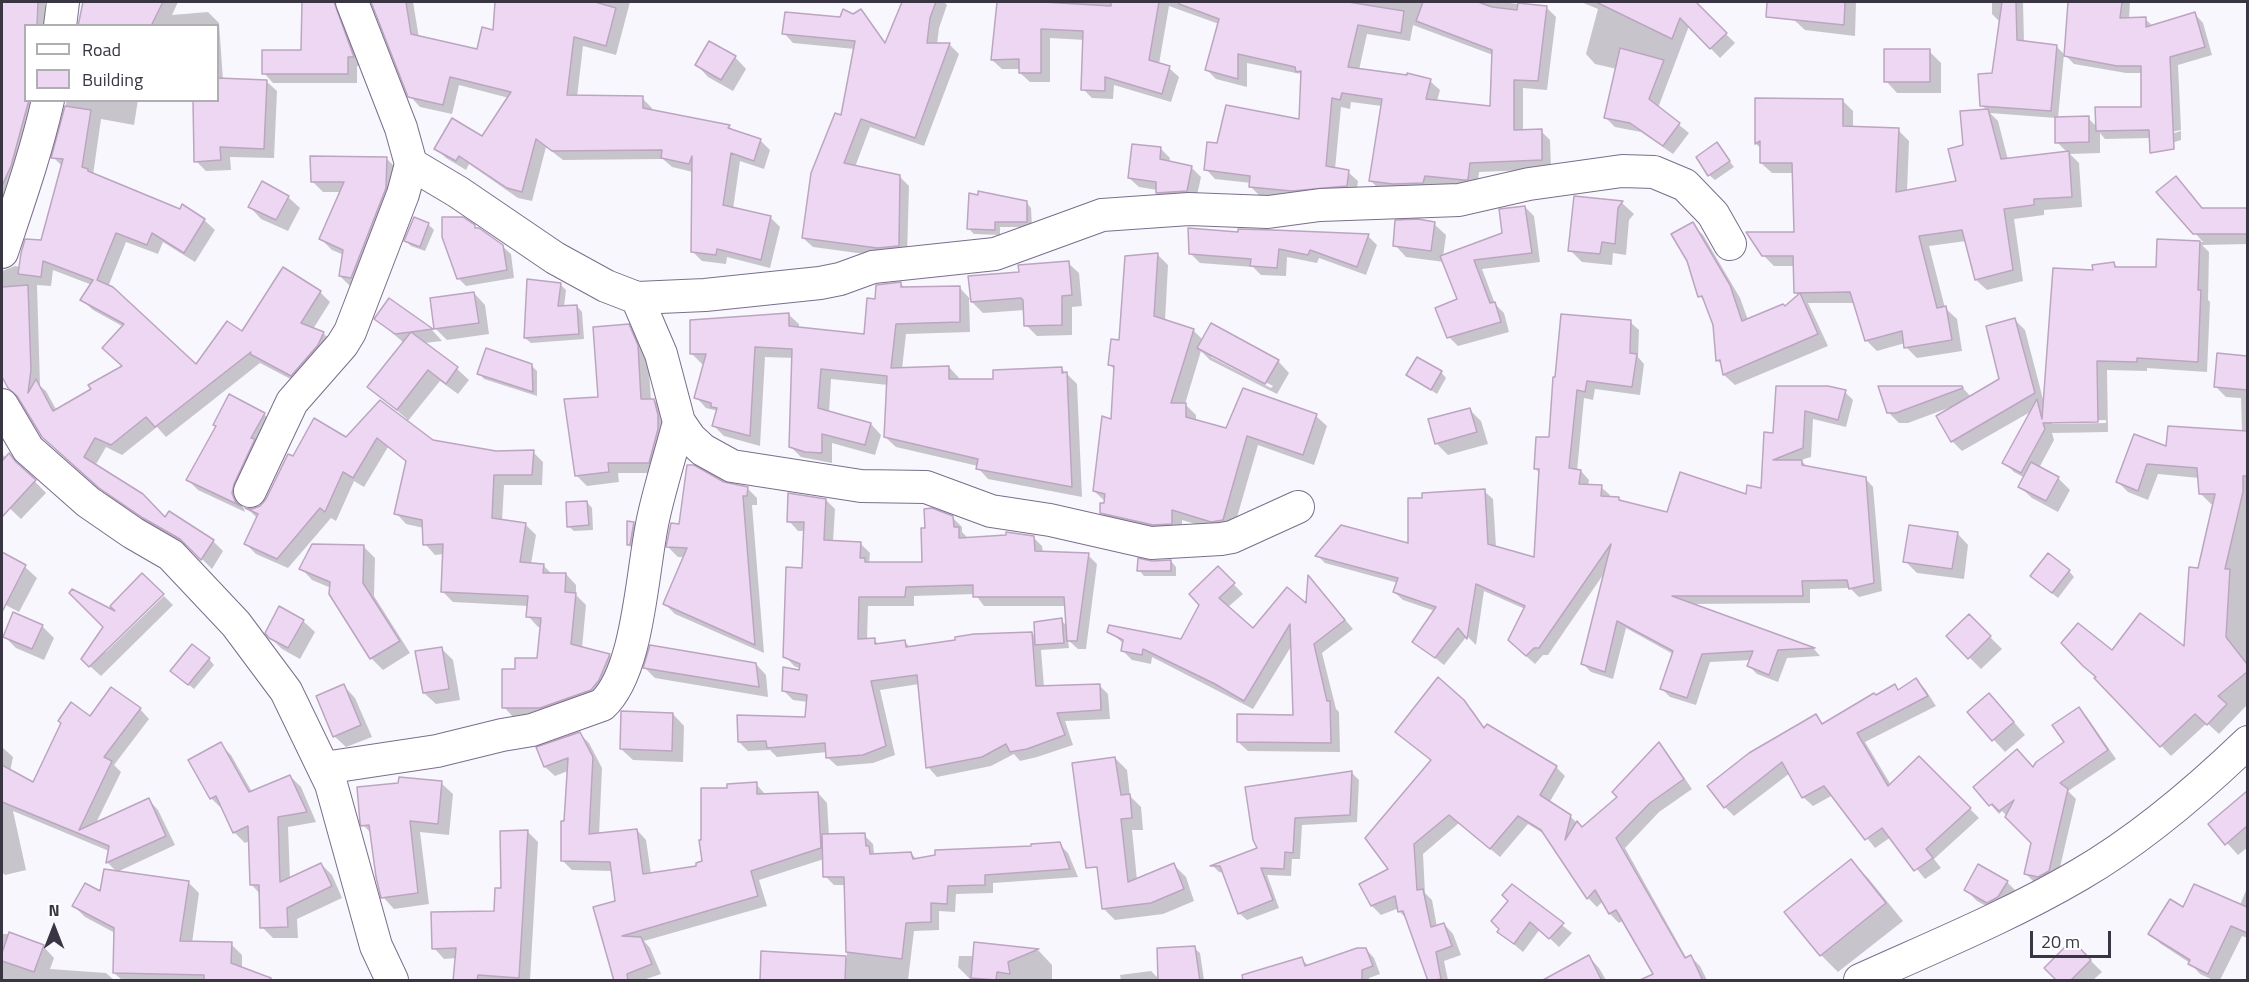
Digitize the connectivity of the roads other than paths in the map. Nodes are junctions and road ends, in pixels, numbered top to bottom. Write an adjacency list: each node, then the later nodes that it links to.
1 (63, 2): 3 (street)
2 (352, 2): 5 (street)
3 (60, 24)
4 (48, 102): 7 (street)
5 (411, 164): 8 (street); 11 (street)
6 (1730, 244): 8 (street)
7 (2, 252)
8 (638, 298): 10 (street)
9 (2, 405): 14 (street)
10 (679, 422): 12 (street); 14 (street)
11 (250, 490)
12 (1298, 507)
13 (2247, 742): 16 (street)
14 (324, 768): 15 (street)
15 (392, 981)
16 (1860, 981)

